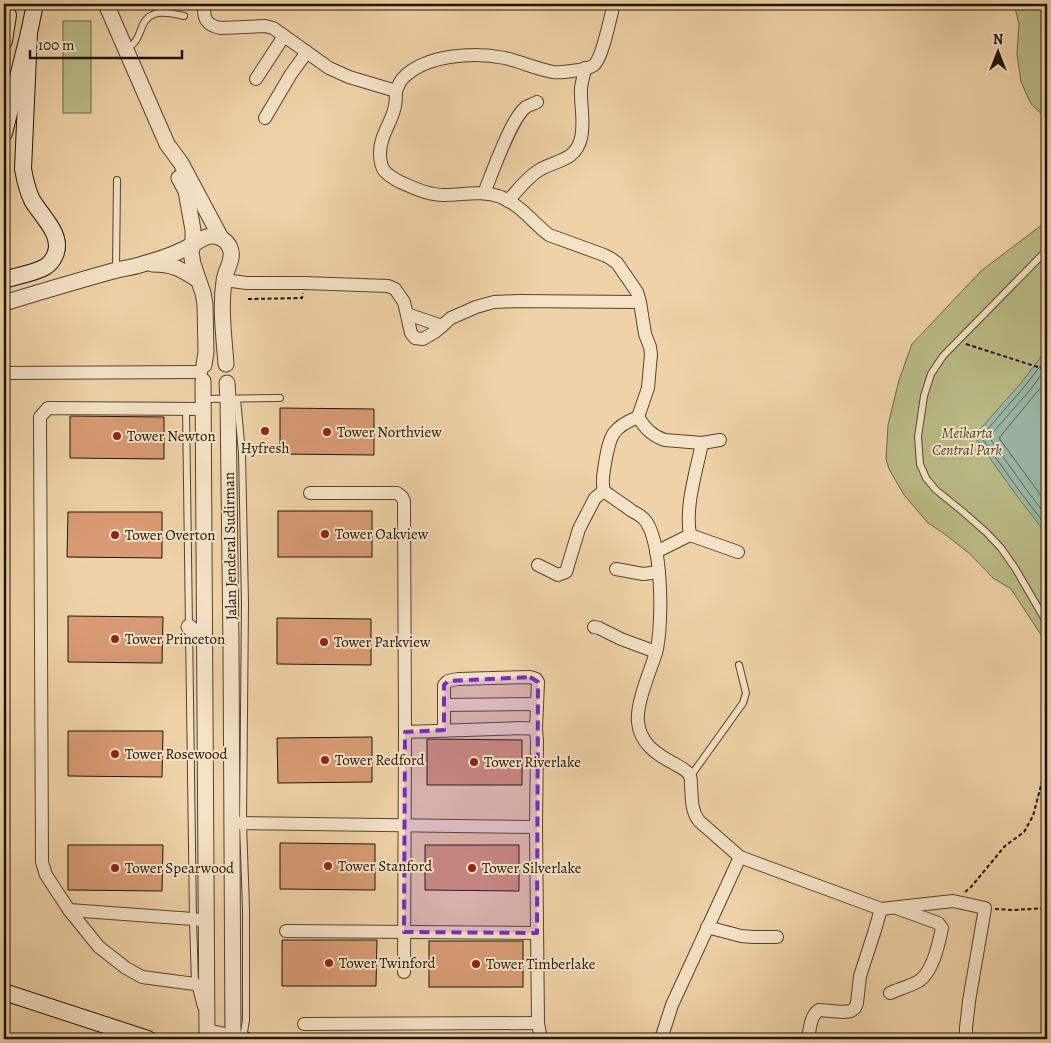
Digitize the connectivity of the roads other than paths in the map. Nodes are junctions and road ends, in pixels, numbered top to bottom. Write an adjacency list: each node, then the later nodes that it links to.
1 (106, 4): 10 (street)
2 (205, 4): 8 (street)
3 (614, 4): 12 (street)
4 (37, 7): 7 (main road)
5 (184, 16): 10 (lane)
6 (6, 17): 9 (main road)
7 (29, 33): 17 (main road); 27 (main road)
8 (284, 36): 11 (street); 13 (street)
9 (4, 41)
10 (125, 49): 18 (street)
11 (307, 52): 14 (street); 16 (street)
12 (585, 68): 14 (street); 21 (street)
13 (256, 79)
14 (396, 91): 20 (street)
15 (537, 102): 20 (street)
16 (265, 118)
17 (4, 132)
18 (168, 144): 22 (street); 23 (street, Jalan Jenderal Sudirman)
19 (117, 180): 26 (lane)
20 (484, 193): 21 (street)
21 (508, 202): 42 (street)
22 (220, 238): 23 (street); 28 (street)
23 (193, 244): 25 (street); 29 (street, Jalan Jenderal Sudirman)
24 (1047, 250): 53 (lane)
25 (146, 264): 26 (street); 29 (street)
26 (116, 270): 30 (street)
27 (4, 280)
28 (224, 280): 32 (street); 34 (street)
29 (199, 282): 36 (street, Jalan Jenderal Sudirman)
30 (4, 302)
31 (636, 302): 33 (street)
32 (407, 314): 33 (street); 33 (street)
33 (442, 326)
34 (226, 364): 36 (street); 37 (street)
35 (4, 373): 36 (street)
36 (203, 373): 37 (street); 40 (street, Jalan Jenderal Sudirman)
37 (227, 383): 39 (street, Jalan Jenderal Sudirman)
38 (280, 398): 39 (lane)
39 (232, 399): 40 (lane); 65 (street, Jalan Jenderal Sudirman)
40 (203, 404): 41 (street); 56 (street, Jalan Jenderal Sudirman)
41 (186, 408): 54 (lane); 70 (street)
42 (638, 417): 44 (street); 45 (street)
43 (720, 440): 44 (street)
44 (702, 443): 47 (street)
45 (604, 491): 48 (street); 50 (street)
46 (310, 493): 63 (street)
47 (690, 535): 48 (street); 49 (street)
48 (656, 552): 52 (street)
49 (738, 552)
50 (538, 565)
51 (616, 569): 52 (street)
52 (659, 572): 57 (street)
53 (1047, 623)
54 (188, 627): 56 (street); 72 (lane)
55 (594, 627): 57 (street)
56 (204, 641): 72 (street, Jalan Jenderal Sudirman)
57 (656, 652): 64 (street)
58 (739, 665): 64 (lane)
59 (537, 704): 60 (street); 60 (street); 61 (street)
60 (444, 706): 62 (street)
61 (536, 729): 62 (street); 67 (street)
62 (444, 730): 63 (street)
63 (406, 732): 66 (street)
64 (690, 777): 68 (street)
65 (238, 823): 66 (street); 87 (street, Jalan Jenderal Sudirman)
66 (405, 824): 67 (street); 75 (street)
67 (536, 827): 76 (street)
68 (740, 857): 71 (street); 73 (street)
69 (897, 908): 71 (street); 83 (street); 92 (street)
70 (69, 910): 72 (street); 81 (street)
71 (881, 910): 91 (street)
72 (200, 920): 78 (lane); 79 (street, Jalan Jenderal Sudirman)
73 (707, 927): 77 (street); 90 (street)
74 (286, 931): 75 (street)
75 (404, 932): 76 (street); 80 (street)
76 (537, 932): 84 (street)
77 (777, 937)
78 (194, 945): 79 (street); 81 (lane)
79 (207, 958): 86 (street, Jalan Jenderal Sudirman)
80 (404, 972)
81 (195, 984): 86 (lane)
82 (4, 992): 88 (main road)
83 (890, 994)
84 (538, 1023): 85 (street); 89 (street)
85 (304, 1024)
86 (207, 1035): 87 (street)
87 (239, 1038)
88 (148, 1039)
89 (541, 1039)
90 (661, 1039)
91 (808, 1039)
92 (966, 1039)

